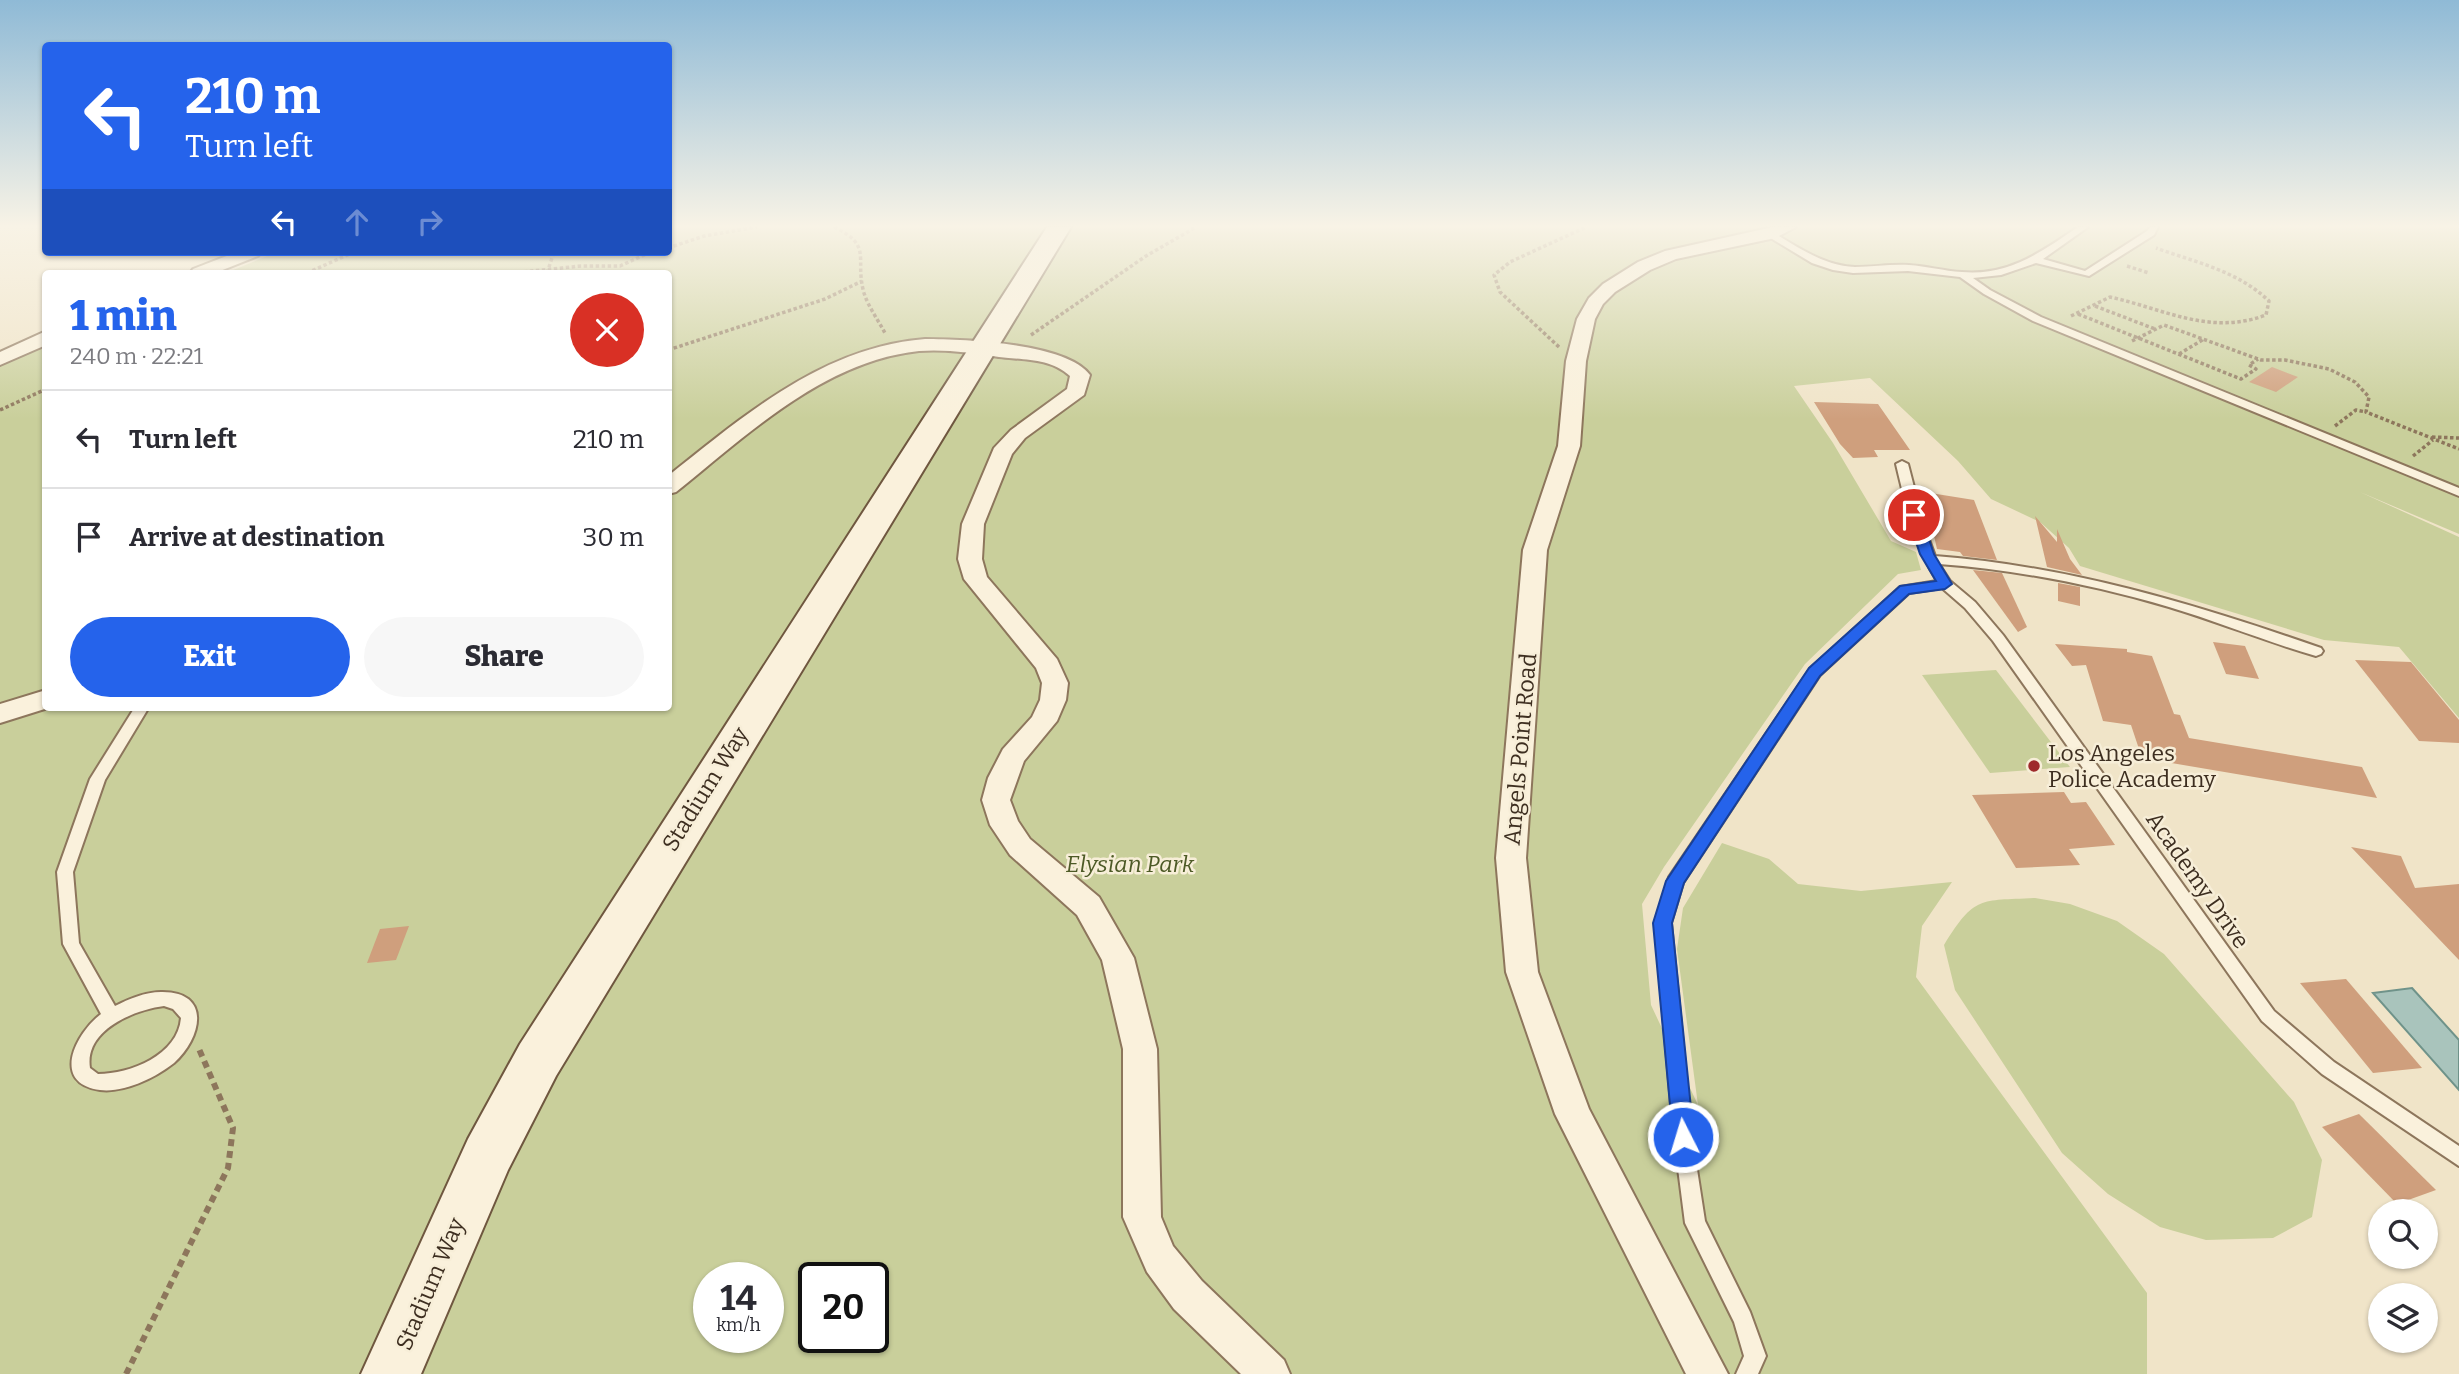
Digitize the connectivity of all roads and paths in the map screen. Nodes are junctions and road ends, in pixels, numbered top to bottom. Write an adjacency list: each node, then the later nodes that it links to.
1 (841, 291): 17 (path)
2 (865, 291): 16 (path)
3 (1026, 291): 18 (main road, Stadium Way)
4 (1090, 291): 18 (path)
5 (1500, 291): 23 (path)
6 (1606, 291): 23 (street, Angels Point Road)
7 (1986, 291): 11 (lane)
8 (2259, 291): 9 (path)
9 (2094, 305): 10 (path); 12 (path)
10 (2077, 313): 11 (path); 13 (path)
11 (2053, 325): 19 (lane)
12 (2155, 329): 13 (path); 15 (path)
13 (2138, 338): 19 (path); 20 (path)
14 (42, 339): 21 (street)
15 (2204, 339): 20 (path); 22 (path)
16 (897, 348): 18 (street); 34 (street)
17 (672, 349)
18 (995, 350): 46 (main road, Stadium Way); 47 (street)
19 (2115, 351): 35 (lane)
20 (2178, 354): 22 (path)
21 (0, 359)
22 (2258, 359): 26 (path)
23 (1576, 361): 48 (street, Angels Point Road)
24 (42, 391): 25 (path)
25 (0, 410)
26 (2366, 412): 27 (path); 28 (path)
27 (2347, 431)
28 (2427, 437): 29 (path); 30 (path)
29 (2459, 438)
30 (2434, 439): 31 (path); 32 (path)
31 (2459, 449)
32 (2411, 457)
33 (1902, 464): 36 (lane, Academy Drive)
34 (672, 484)
35 (2459, 492)
36 (1929, 559): 37 (lane, Academy Drive); 38 (lane)
37 (1945, 584): 44 (lane, Academy Drive); 49 (lane)
38 (2316, 651)
39 (42, 700): 41 (street)
40 (140, 711): 42 (lane)
41 (0, 715)
42 (111, 1017): 43 (lane); 43 (lane)
43 (184, 1040): 45 (path)
44 (2459, 1157)
45 (127, 1374)
46 (391, 1374)
47 (1270, 1374)
48 (1708, 1374)
49 (1747, 1374)

